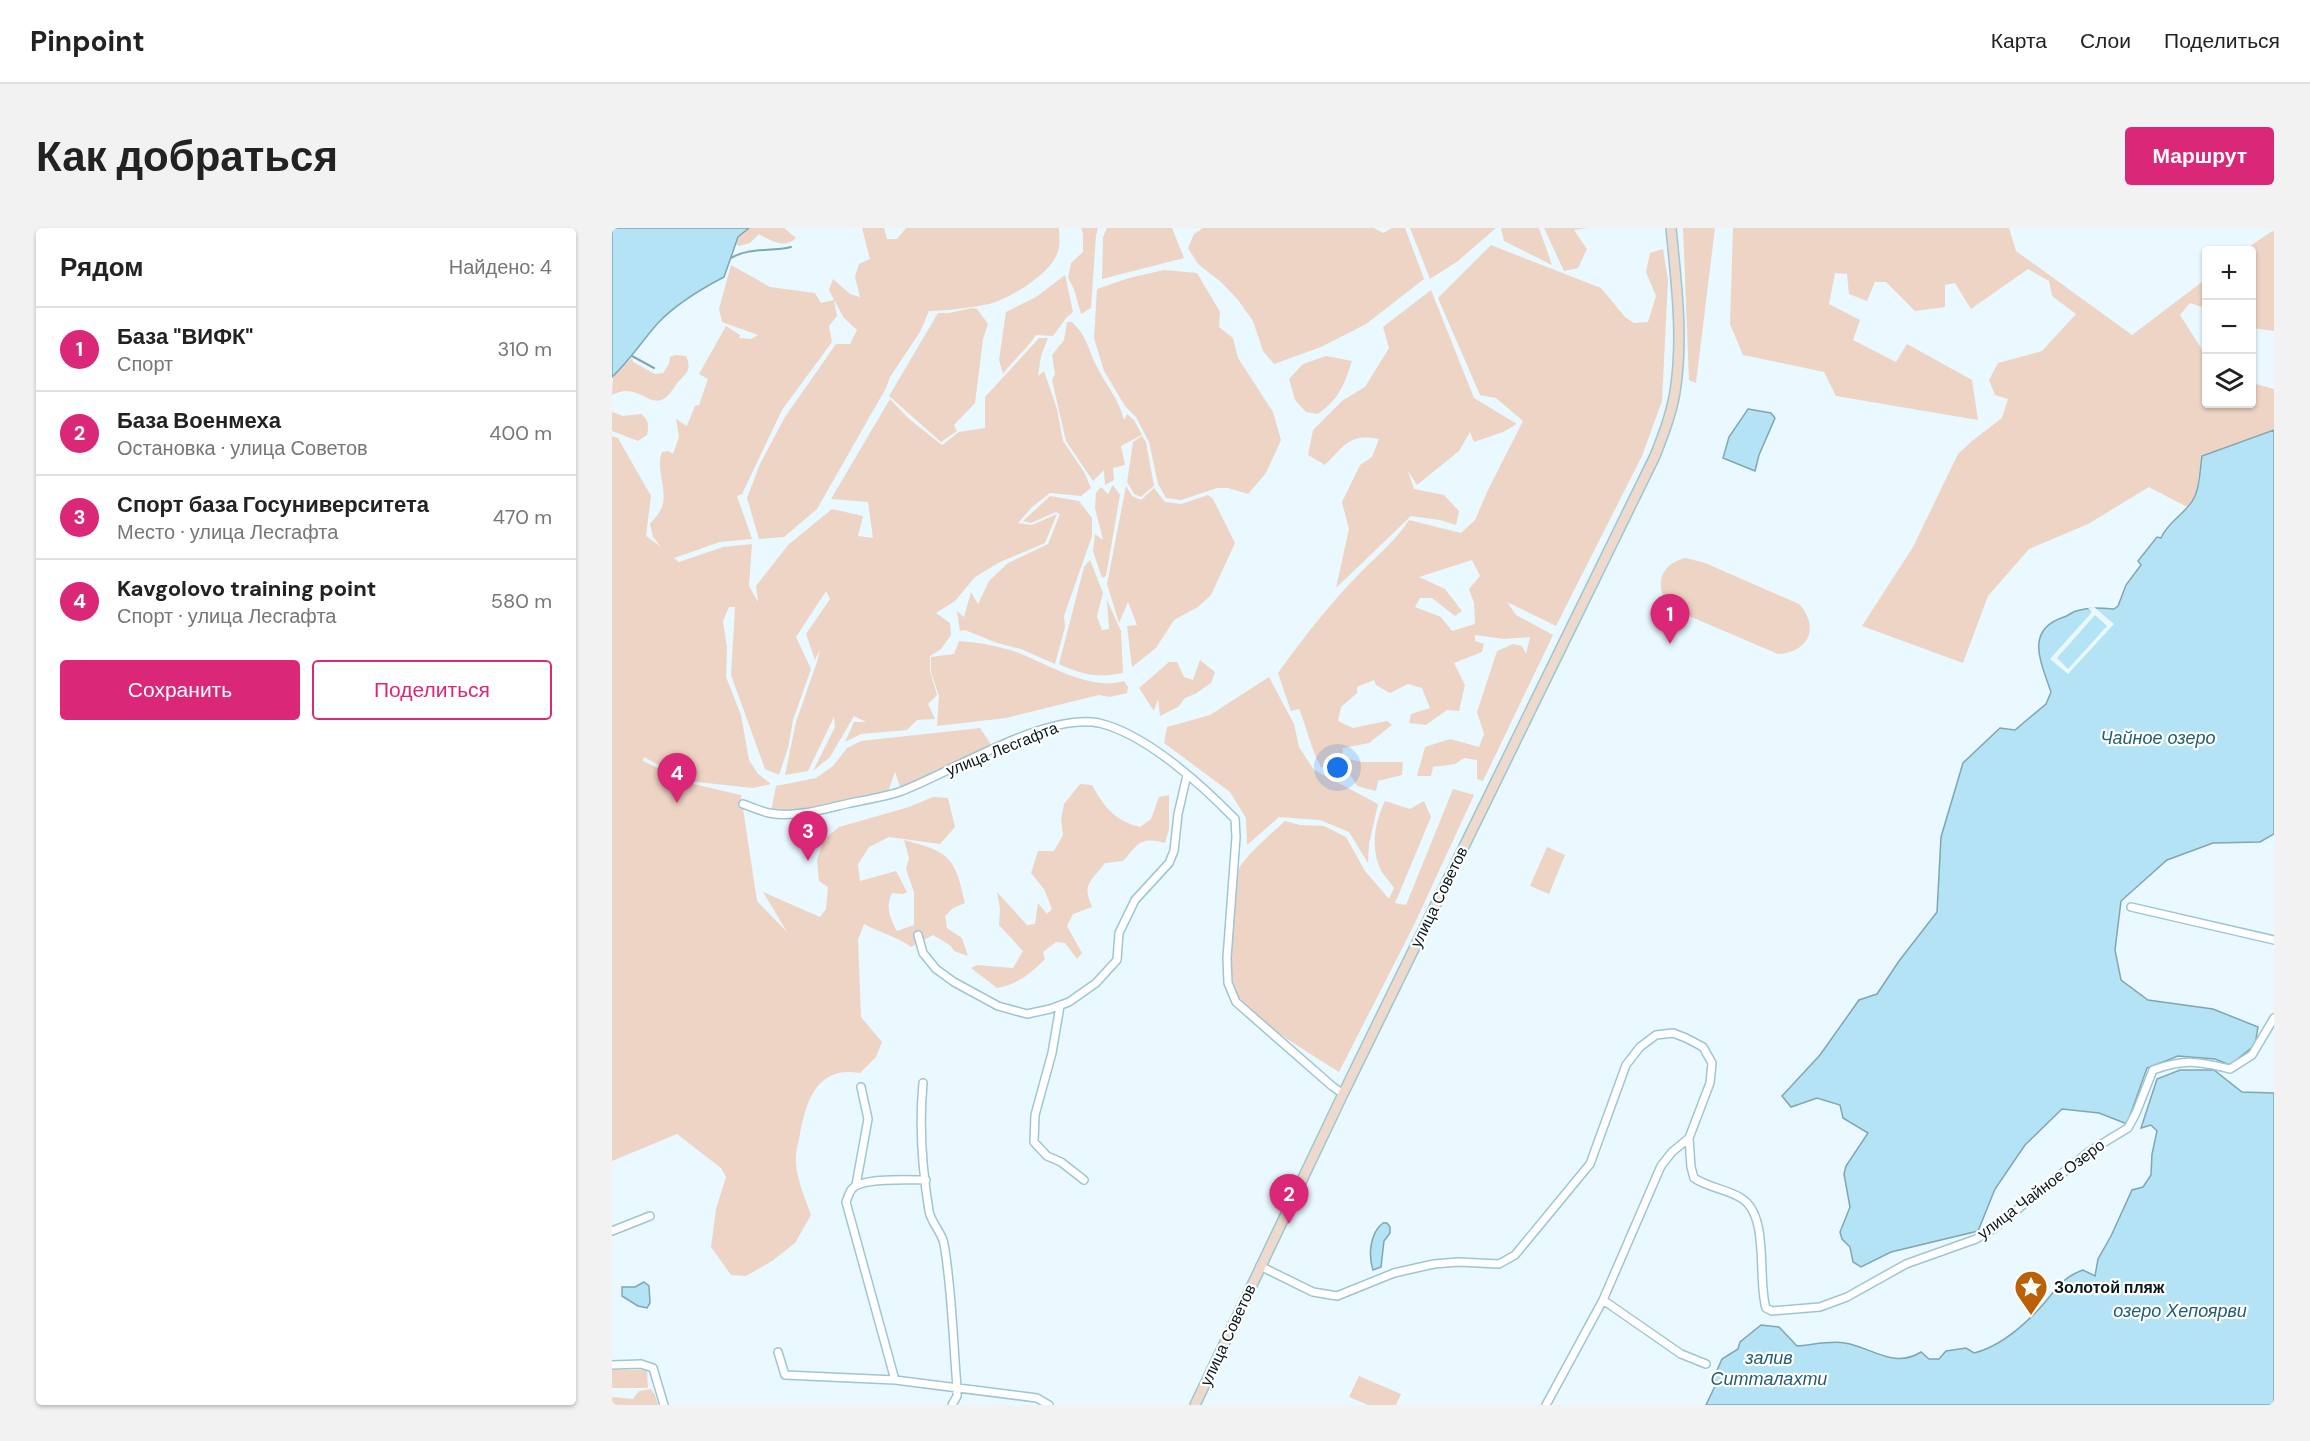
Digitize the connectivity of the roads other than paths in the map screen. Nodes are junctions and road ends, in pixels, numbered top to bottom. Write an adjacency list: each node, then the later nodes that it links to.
1 (1671, 228): 11 (main road, улица Советов)
2 (1187, 775): 3 (street, улица Лесгафта); 7 (street); 11 (street, улица Лесгафта)
3 (743, 804)
4 (2131, 906): 6 (street)
5 (918, 935): 7 (street)
6 (2274, 940)
7 (1060, 1006): 14 (street)
8 (2274, 1018): 12 (street, улица Чайное Озеро)
9 (922, 1083): 13 (street)
10 (861, 1088): 15 (street)
11 (1343, 1094): 18 (main road, улица Советов)
12 (1689, 1138): 18 (street); 19 (street)
13 (926, 1180): 15 (street); 24 (street)
14 (1084, 1180)
15 (856, 1185): 23 (street)
16 (650, 1216): 17 (street)
17 (612, 1231)
18 (1260, 1266): 28 (main road, улица Советов)
19 (1603, 1300): 21 (street); 29 (street)
20 (778, 1352): 23 (street)
21 (1706, 1364)
22 (612, 1365): 25 (street)
23 (895, 1380): 24 (street)
24 (957, 1387): 26 (street); 27 (street)
25 (664, 1405)
26 (952, 1405)
27 (1049, 1405)
28 (1195, 1405)
29 (1546, 1405)

